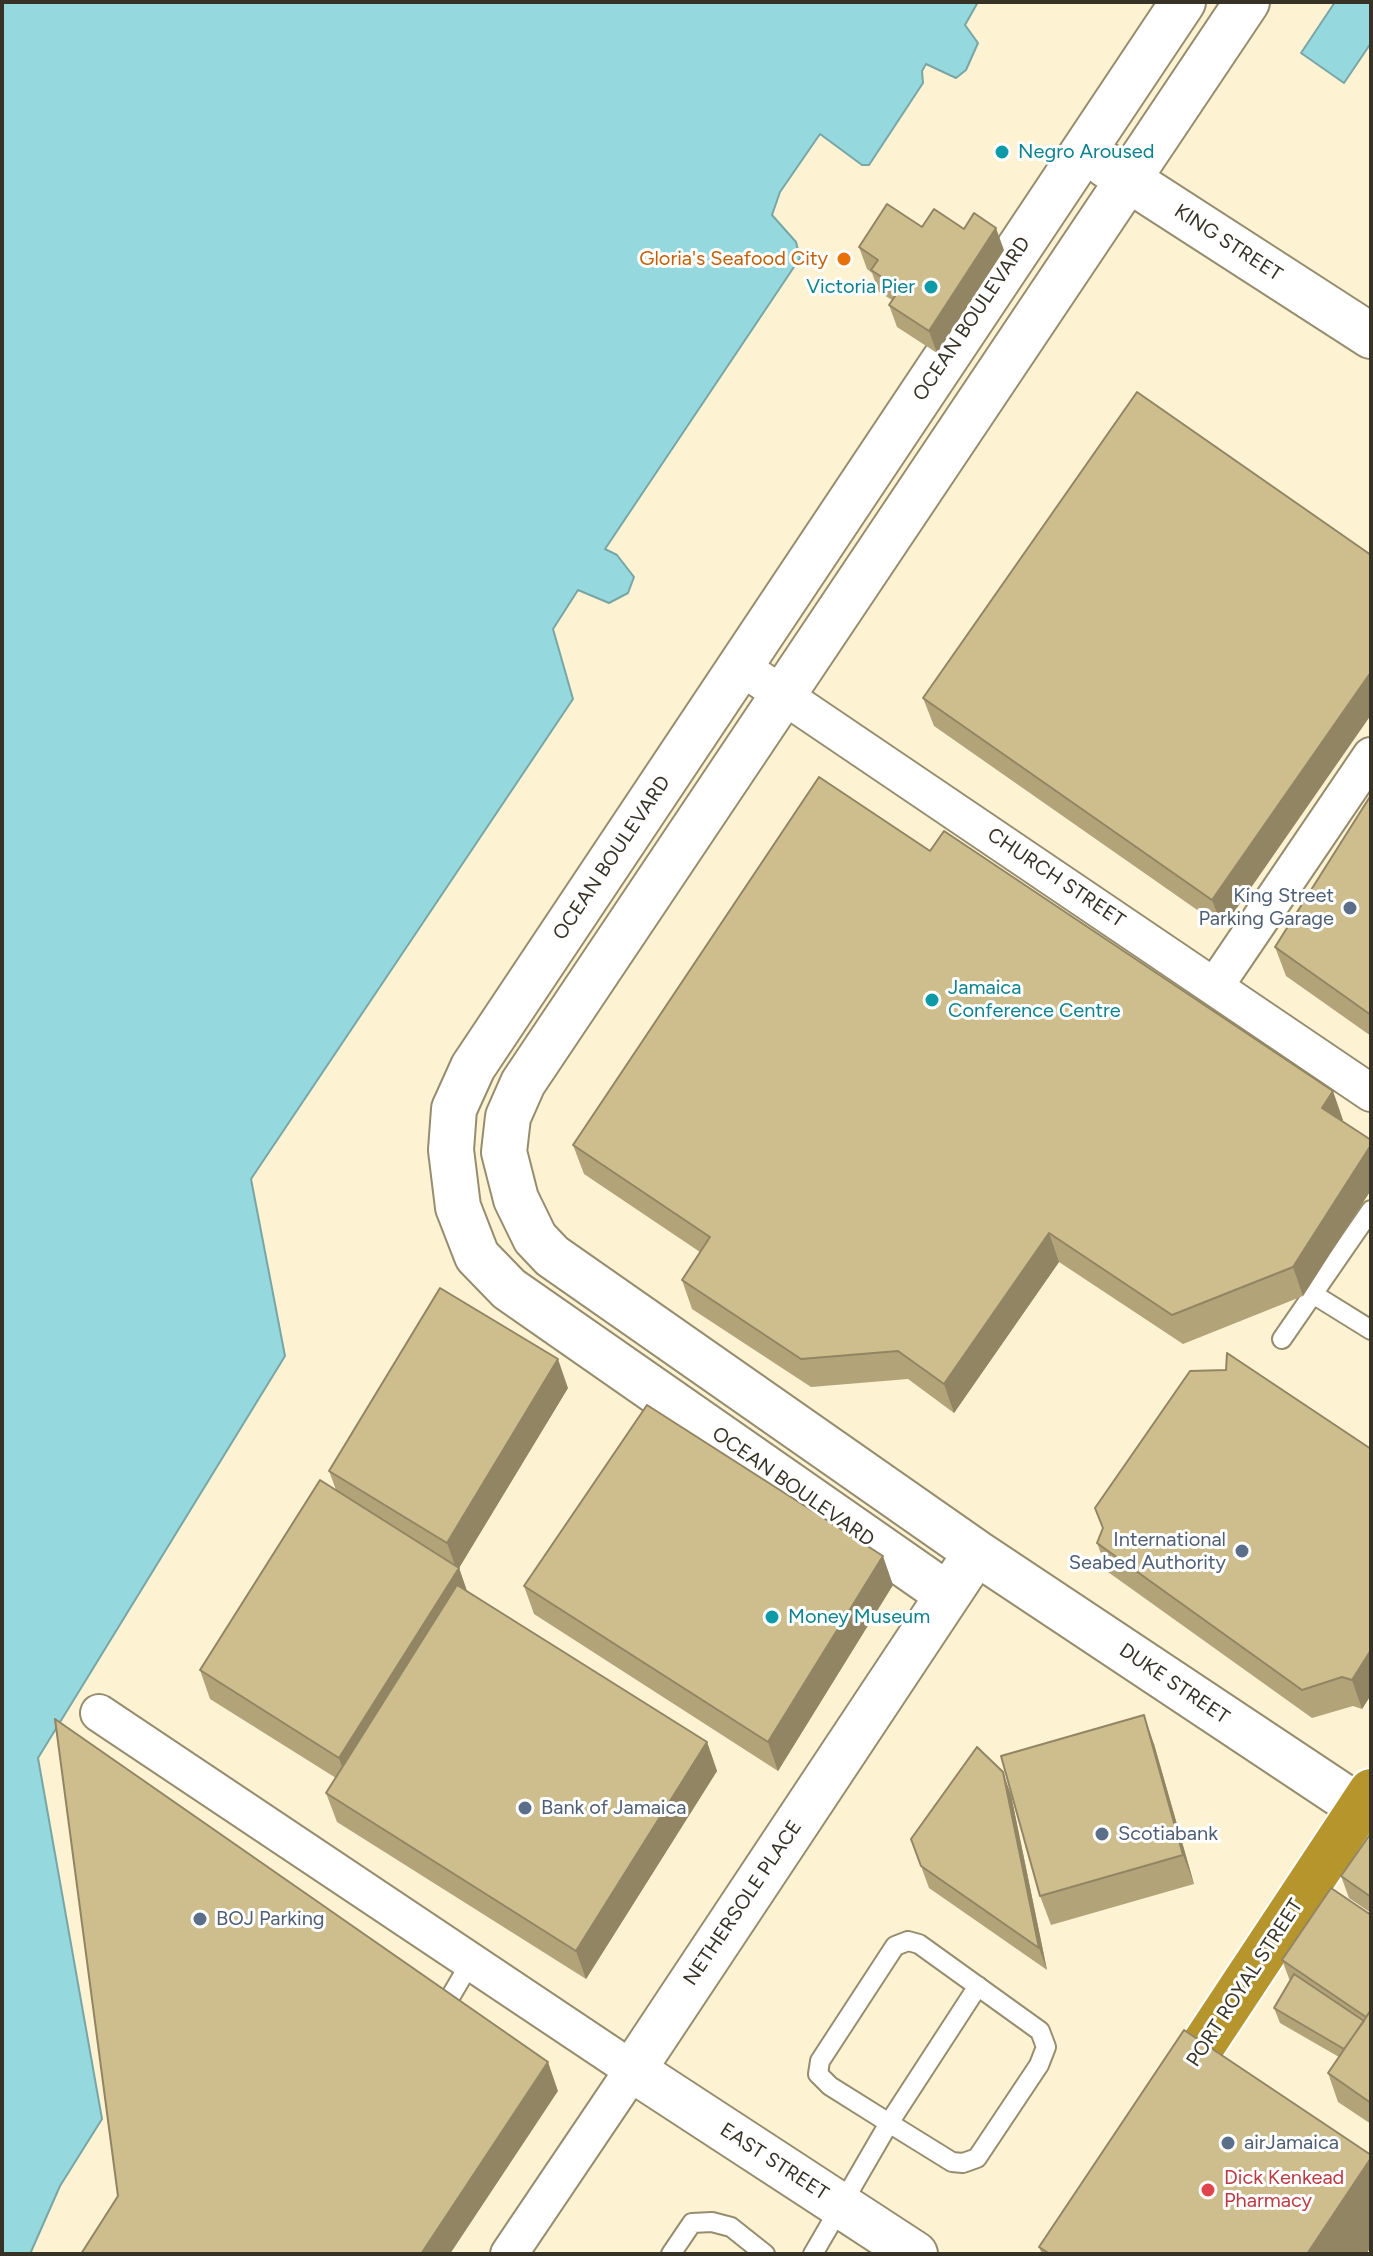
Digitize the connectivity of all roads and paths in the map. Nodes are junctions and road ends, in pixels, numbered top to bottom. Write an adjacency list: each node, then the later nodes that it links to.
1 (1183, 2): 3 (street, OCEAN BOULEVARD)
2 (1247, 2): 4 (street)
3 (1084, 151): 4 (street, KING STREET); 6 (street, OCEAN BOULEVARD)
4 (1129, 179): 5 (street, KING STREET); 7 (street)
5 (1371, 336)
6 (740, 666): 7 (street, CHURCH STREET); 16 (street, OCEAN BOULEVARD)
7 (782, 694): 9 (street, CHURCH STREET); 15 (street)
8 (1371, 756): 9 (street)
9 (1215, 986): 10 (street, CHURCH STREET)
10 (1371, 1093)
11 (1371, 1210): 12 (lane)
12 (1313, 1294): 13 (lane); 14 (lane)
13 (1371, 1330)
14 (1282, 1339)
15 (977, 1553): 16 (street, NETHERSOLE PLACE); 18 (street, DUKE STREET)
16 (948, 1595): 22 (street, NETHERSOLE PLACE)
17 (99, 1713): 19 (street)
18 (1367, 1804): 24 (highway, PORT ROYAL STREET)
19 (472, 1960): 21 (lane); 22 (street)
20 (978, 1986): 23 (lane); 23 (lane); 23 (lane)
21 (435, 2022)
22 (633, 2070): 25 (street, EAST STREET); 26 (street, NETHERSOLE PLACE)
23 (889, 2123): 25 (lane)
24 (1149, 2128)
25 (841, 2206): 29 (lane); 30 (street, EAST STREET)
26 (509, 2254)
27 (671, 2254): 28 (lane)
28 (765, 2254)
29 (813, 2254)
30 (915, 2254)

